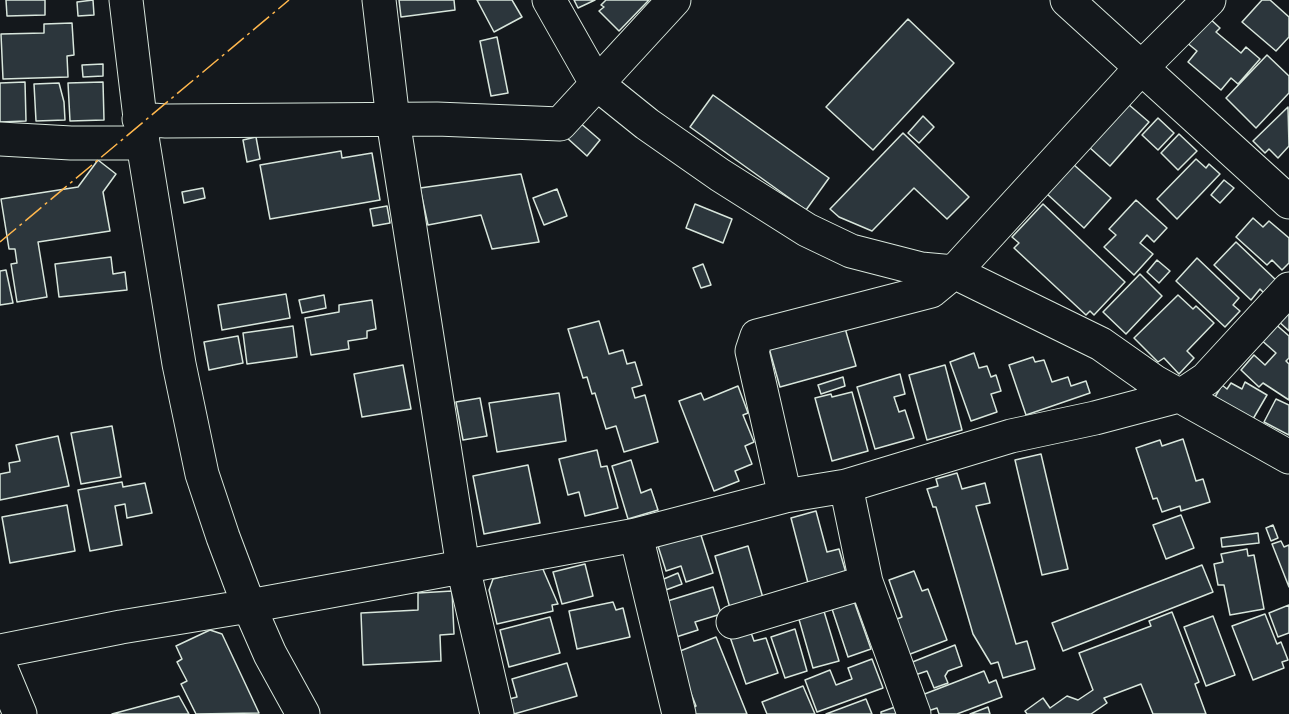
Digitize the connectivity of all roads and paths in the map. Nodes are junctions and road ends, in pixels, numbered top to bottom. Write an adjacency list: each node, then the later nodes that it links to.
1 (126, 0): 10 (street)
2 (379, 0): 9 (street)
3 (549, 0): 8 (street)
4 (674, 0): 8 (street)
5 (1067, 0): 7 (street)
6 (1209, 0): 7 (street)
7 (1141, 68): 12 (street); 13 (street)
8 (596, 83): 9 (street); 13 (street)
9 (393, 120): 10 (street); 20 (street)
10 (141, 131): 11 (street); 22 (street)
11 (0, 138)
12 (1289, 202)
13 (954, 272): 15 (street); 18 (street)
14 (1289, 289): 15 (street)
15 (1182, 395): 16 (street); 17 (street)
16 (1289, 458)
17 (846, 486): 18 (street); 21 (street)
18 (785, 496): 19 (street)
19 (636, 536): 20 (street); 29 (street)
20 (464, 567): 22 (street); 28 (street)
21 (866, 582): 23 (street); 30 (street)
22 (249, 606): 24 (street); 27 (street)
23 (733, 622)
24 (0, 651)
25 (0, 666): 26 (street)
26 (20, 714)
27 (303, 714)
28 (497, 714)
29 (679, 714)
30 (914, 714)

